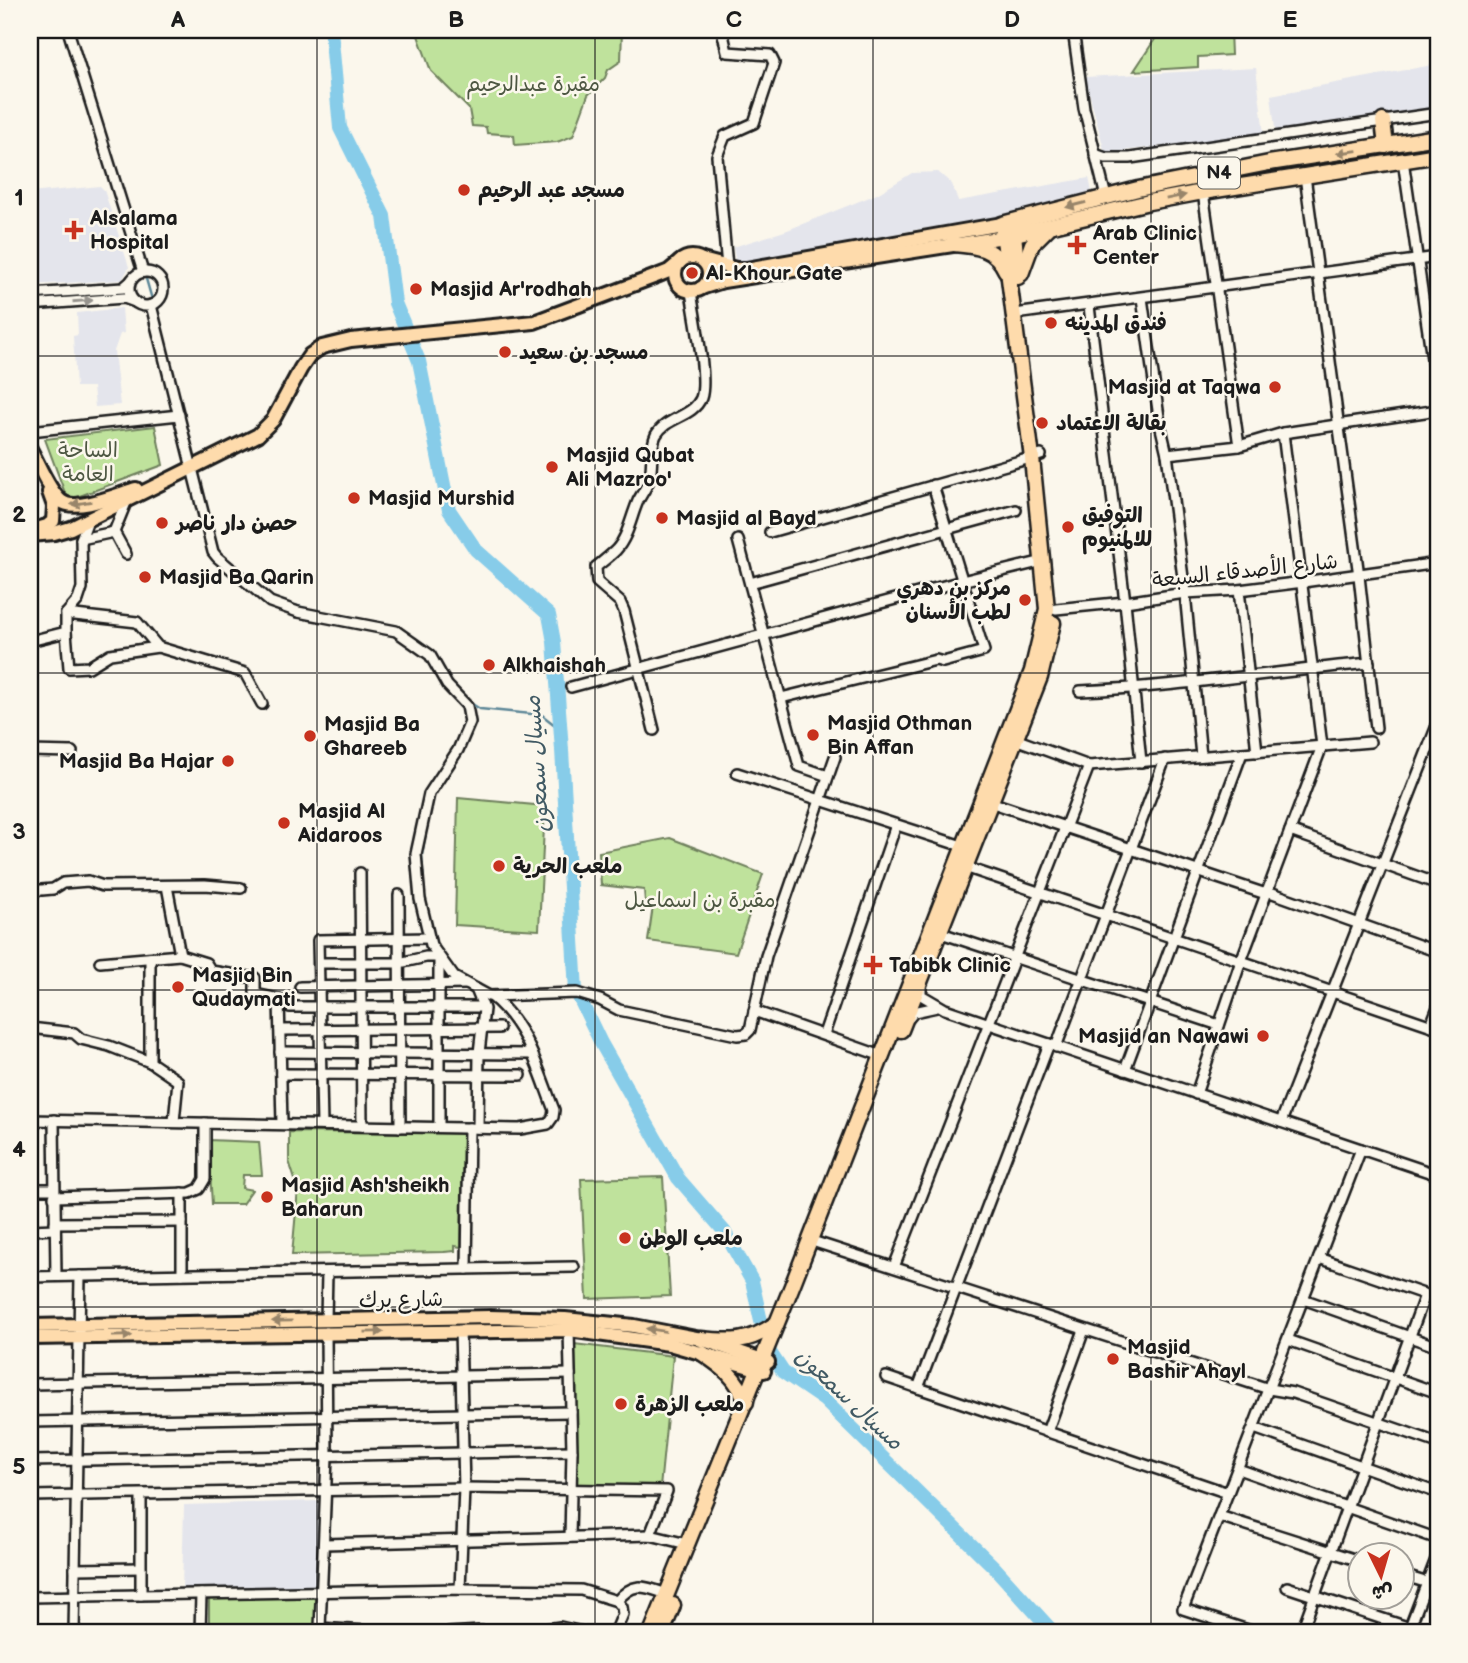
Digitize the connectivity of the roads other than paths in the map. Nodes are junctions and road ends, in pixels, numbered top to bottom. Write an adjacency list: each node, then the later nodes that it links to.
1 (68, 30): 24 (street)
2 (722, 30): 23 (street)
3 (1073, 30): 8 (street)
4 (1438, 113): 5 (street)
5 (1382, 121): 7 (highway); 8 (street)
6 (1438, 137): 7 (highway, N4)
7 (1385, 146): 11 (highway, N4, one-way to 11)
8 (1095, 154): 15 (street)
9 (1438, 155): 10 (highway, N4)
10 (1403, 160): 12 (highway, N4); 21 (street)
11 (1269, 163): 13 (highway); 15 (highway, N4)
12 (1305, 176): 13 (highway, N4); 25 (street)
13 (1272, 181): 14 (highway, N4)
14 (1202, 192): 16 (highway, N4, one-way to 14); 29 (street)
15 (1106, 197): 17 (highway, N4, one-way to 17)
16 (1053, 224): 17 (highway, N4); 26 (highway)
17 (1008, 229): 18 (main road); 23 (main road); 26 (highway)
18 (952, 244): 26 (highway); 30 (main road)
19 (1438, 257): 21 (street)
20 (702, 260): 22 (main road); 23 (main road); 30 (main road)
21 (1419, 260): 25 (street); 38 (street)
22 (681, 261): 27 (main road); 30 (main road)
23 (727, 267)
24 (143, 272): 28 (street); 35 (street)
25 (1318, 274): 29 (street); 41 (street)
26 (1014, 279): 37 (highway); 47 (highway)
27 (639, 281): 30 (main road); 49 (main road)
28 (130, 282): 31 (street); 33 (street)
29 (1217, 288): 32 (street); 44 (street)
30 (691, 289): 78 (street)
31 (30, 294)
32 (1142, 298): 36 (street); 46 (street)
33 (135, 302): 34 (street, one-way to 33); 35 (street)
34 (30, 305)
35 (151, 305): 40 (street)
36 (1089, 306): 37 (street); 70 (street)
37 (1022, 313): 47 (highway)
38 (1438, 400)
39 (1438, 410): 41 (street)
40 (179, 415): 42 (street); 49 (street)
41 (1339, 426): 43 (street); 64 (street)
42 (30, 431)
43 (1283, 433): 44 (street); 66 (street)
44 (1239, 446): 46 (street)
45 (30, 449): 48 (main road)
46 (1167, 454): 69 (street)
47 (1037, 456): 51 (street); 62 (highway); 71 (highway)
48 (40, 467): 50 (main road, one-way to 48); 58 (main road)
49 (192, 468): 50 (main road); 125 (street)
50 (170, 479): 52 (main road)
51 (933, 485): 55 (street); 57 (street)
52 (127, 500): 54 (main road); 56 (street)
53 (1016, 510): 55 (street)
54 (88, 520): 58 (main road); 59 (street)
55 (947, 529): 65 (street); 67 (street)
56 (114, 531): 59 (street); 61 (street)
57 (770, 532)
58 (30, 533)
59 (81, 539): 72 (street)
60 (738, 540): 67 (street)
61 (126, 554)
62 (1043, 562): 65 (street); 105 (highway)
63 (1438, 563): 64 (street, شارع الأصدقاء السبعة)
64 (1359, 576): 66 (street, شارع الأصدقاء السبعة); 77 (street)
65 (962, 581): 74 (street); 85 (street)
66 (1303, 582): 68 (street, شارع الأصدقاء السبعة); 79 (street)
67 (750, 583): 74 (street)
68 (1238, 590): 69 (street, شارع الأصدقاء السبعة); 80 (street)
69 (1185, 593): 70 (street, شارع الأصدقاء السبعة); 81 (street)
70 (1125, 602): 71 (street, شارع الأصدقاء السبعة); 83 (street)
71 (1056, 608): 90 (highway)
72 (66, 614): 73 (street); 76 (street)
73 (66, 632): 75 (street); 76 (street)
74 (764, 634): 78 (street); 85 (street)
75 (30, 641)
76 (158, 647): 86 (street)
77 (1369, 663): 79 (street); 88 (street)
78 (639, 668): 82 (street); 89 (street)
79 (1313, 668): 80 (street); 92 (street)
80 (1248, 675): 81 (street); 94 (street)
81 (1194, 684): 83 (street); 97 (street)
82 (571, 687)
83 (1133, 689): 84 (street); 100 (street)
84 (1080, 691)
85 (780, 698): 103 (street)
86 (262, 704)
87 (1438, 723): 111 (street)
88 (1376, 728)
89 (654, 730)
90 (1015, 739): 101 (street); 105 (highway)
91 (1370, 742): 92 (street)
92 (1322, 746): 94 (street); 108 (street)
93 (30, 751): 95 (street)
94 (1257, 751): 96 (street)
95 (72, 752)
96 (1242, 753): 97 (street); 113 (street)
97 (1201, 756): 99 (street)
98 (835, 757): 103 (street)
99 (1165, 760): 100 (street); 110 (street)
100 (1141, 762): 101 (street)
101 (1089, 766): 107 (street)
102 (737, 773): 104 (street)
103 (828, 776): 104 (street)
104 (820, 800): 106 (street); 158 (street)
105 (985, 801): 107 (street); 109 (highway); 112 (highway)
106 (897, 825): 109 (street); 171 (street)
107 (1065, 827): 110 (street); 119 (street)
108 (1290, 831): 111 (street); 120 (street)
109 (962, 846): 180 (highway)
110 (1130, 849): 113 (street); 122 (street)
111 (1382, 864): 115 (street); 123 (street)
112 (965, 867): 119 (street); 124 (highway)
113 (1198, 872): 120 (street); 126 (street)
114 (360, 873): 127 (street)
115 (1438, 884)
116 (167, 886): 117 (street); 118 (street); 130 (street)
117 (242, 888)
118 (30, 891)
119 (1040, 892): 122 (street); 131 (street)
120 (1267, 893): 123 (street); 135 (street)
121 (399, 895): 128 (street)
122 (1105, 915): 126 (street); 139 (street)
123 (1358, 923): 129 (street); 147 (street)
124 (941, 933): 131 (street); 140 (highway)
125 (429, 938): 128 (street); 132 (street)
126 (1174, 938): 135 (street); 150 (street)
127 (361, 939): 128 (street); 136 (street); 137 (street)
128 (399, 939): 138 (street)
129 (1438, 952)
130 (180, 955): 133 (street); 149 (street)
131 (1015, 956): 139 (street); 159 (street)
132 (439, 957): 138 (street); 142 (street); 146 (street)
133 (150, 958): 134 (street); 181 (street)
134 (100, 961)
135 (1241, 961): 147 (street); 161 (street)
136 (319, 963): 137 (street); 143 (street)
137 (361, 963): 138 (street); 144 (street)
138 (399, 963): 141 (street)
139 (1082, 978): 150 (street); 172 (street)
140 (921, 983): 157 (street); 160 (highway)
141 (399, 985): 142 (street); 144 (street); 154 (street)
142 (439, 985): 146 (street); 151 (street)
143 (319, 986): 144 (street); 145 (street); 152 (street)
144 (361, 986): 153 (street)
145 (300, 987)
146 (471, 987): 148 (street); 155 (street)
147 (1332, 991): 162 (street); 194 (street)
148 (491, 996): 158 (street); 179 (street)
149 (279, 999): 152 (street); 169 (street)
150 (1150, 1002): 161 (street); 182 (street)
151 (439, 1006): 154 (street); 155 (street); 164 (street)
152 (320, 1007): 153 (street); 170 (street)
153 (361, 1007): 154 (street); 167 (street)
154 (399, 1007): 168 (street)
155 (483, 1007): 165 (street)
156 (1438, 1007): 162 (street)
157 (945, 1009): 159 (street); 160 (street)
158 (754, 1011): 171 (street)
159 (988, 1024): 172 (street); 212 (street)
160 (903, 1025): 210 (highway)
161 (1219, 1025): 190 (street)
162 (1435, 1027)
163 (30, 1028): 181 (street)
164 (439, 1028): 165 (street); 168 (street); 177 (street)
165 (482, 1028): 166 (street); 178 (street)
166 (499, 1028)
167 (361, 1029): 168 (street); 170 (street); 175 (street)
168 (399, 1029): 176 (street)
169 (280, 1030): 170 (street); 173 (street)
170 (320, 1030): 174 (street)
171 (824, 1034): 180 (street)
172 (1053, 1045): 182 (street); 220 (street)
173 (280, 1052): 174 (street); 183 (street)
174 (320, 1052): 175 (street); 184 (street)
175 (361, 1052): 176 (street); 185 (street)
176 (399, 1052): 177 (street); 186 (street)
177 (439, 1052): 178 (street); 187 (street)
178 (479, 1053): 179 (street); 188 (street)
179 (532, 1054): 201 (street)
180 (882, 1056): 210 (highway)
181 (150, 1062): 193 (street)
182 (1125, 1070): 190 (street)
183 (281, 1074): 184 (street); 196 (street)
184 (321, 1074): 185 (street); 197 (street)
185 (361, 1074): 186 (street); 198 (street)
186 (399, 1074): 187 (street); 199 (street)
187 (439, 1074): 188 (street); 200 (street)
188 (478, 1074): 189 (street); 201 (street)
189 (522, 1075)
190 (1196, 1094): 194 (street)
191 (30, 1120): 192 (street)
192 (54, 1120): 193 (street); 205 (street)
193 (174, 1121): 195 (street)
194 (1281, 1122): 202 (street)
195 (205, 1123): 196 (street); 206 (street)
196 (282, 1124): 197 (street)
197 (322, 1125): 198 (street)
198 (362, 1126): 199 (street)
199 (400, 1126): 200 (street)
200 (439, 1127): 201 (street)
201 (474, 1128): 214 (street)
202 (1361, 1149): 203 (street); 211 (street)
203 (1438, 1175)
204 (30, 1189): 205 (street)
205 (54, 1193): 206 (street); 208 (street)
206 (182, 1193): 207 (street)
207 (182, 1222): 208 (street); 216 (street)
208 (55, 1226): 209 (street); 217 (street)
209 (30, 1230)
210 (812, 1241): 212 (street); 224 (highway); 236 (highway)
211 (1319, 1258): 221 (street); 222 (street)
212 (894, 1266): 220 (street)
213 (574, 1267): 214 (street)
214 (467, 1269): 215 (street)
215 (327, 1272): 216 (street); 226 (street)
216 (182, 1274): 218 (street)
217 (56, 1276): 218 (street); 219 (street)
218 (80, 1276): 230 (street)
219 (30, 1277)
220 (957, 1287): 229 (street); 244 (street)
221 (1425, 1295): 223 (street); 231 (street)
222 (1303, 1299): 231 (street); 233 (street)
223 (1438, 1299)
224 (775, 1325): 234 (highway); 236 (highway)
225 (30, 1326): 230 (main road, شارع برك)
226 (326, 1326): 227 (main road, شارع برك, one-way to 227); 230 (main road, شارع برك); 234 (main road, شارع برك, one-way to 226); 241 (street)
227 (460, 1330): 228 (main road, شارع برك); 238 (street)
228 (569, 1330): 234 (main road, شارع برك); 237 (street)
229 (1084, 1330): 245 (street); 255 (street)
230 (79, 1331): 232 (main road, شارع برك); 243 (street)
231 (1410, 1337): 235 (street); 240 (street)
232 (30, 1338)
233 (1288, 1340): 240 (street); 245 (street)
234 (702, 1346): 236 (main road, شارع برك); 247 (highway)
235 (1438, 1347)
236 (763, 1365): 247 (highway); 308 (highway)
237 (570, 1374): 238 (street); 248 (street)
238 (462, 1377): 241 (street); 249 (street)
239 (886, 1377): 244 (street)
240 (1395, 1377): 246 (street); 253 (street)
241 (327, 1380): 243 (street); 250 (street)
242 (30, 1384): 243 (street)
243 (78, 1384): 251 (street)
244 (918, 1388): 255 (street)
245 (1269, 1389): 253 (street); 254 (street)
246 (1438, 1393)
247 (746, 1402): 279 (highway)
248 (571, 1412): 249 (street); 257 (street)
249 (463, 1414): 250 (street); 258 (street)
250 (327, 1416): 251 (street); 259 (street)
251 (78, 1421): 252 (street); 261 (street)
252 (30, 1422)
253 (1378, 1422): 256 (street); 262 (street)
254 (1254, 1428): 262 (street); 263 (street)
255 (1047, 1432): 267 (street)
256 (1438, 1443)
257 (572, 1451): 258 (street); 265 (street)
258 (464, 1454): 259 (street); 264 (street)
259 (327, 1457): 261 (street); 266 (street)
260 (30, 1461): 261 (street)
261 (77, 1461): 271 (street)
262 (1362, 1466): 268 (street); 272 (street)
263 (1238, 1469): 267 (street); 272 (street)
264 (464, 1488): 265 (street); 266 (street); 277 (street)
265 (571, 1491): 274 (street); 275 (street)
266 (326, 1492): 269 (street); 278 (street)
267 (1228, 1493): 273 (street)
268 (1438, 1493)
269 (141, 1494): 271 (street); 283 (street)
270 (30, 1496): 271 (street)
271 (76, 1496): 284 (street)
272 (1347, 1507): 276 (street); 280 (street)
273 (1219, 1516): 280 (street); 309 (street)
274 (650, 1535): 275 (street); 279 (street)
275 (570, 1537): 277 (street)
276 (1438, 1539)
277 (462, 1540): 278 (street); 289 (street)
278 (324, 1544): 290 (street)
279 (687, 1544): 292 (highway)
280 (1331, 1552): 282 (street); 295 (street)
281 (1438, 1554): 286 (street)
282 (1346, 1557)
283 (141, 1568): 284 (street); 293 (street)
284 (75, 1569): 294 (street)
285 (1416, 1579): 286 (street)
286 (1427, 1583): 287 (street); 298 (street)
287 (1438, 1586)
288 (1287, 1587): 295 (street)
289 (460, 1590): 290 (street); 297 (street)
290 (322, 1593): 291 (street); 301 (street)
291 (201, 1594): 293 (street); 300 (street)
292 (667, 1594): 297 (street); 307 (highway)
293 (141, 1595): 294 (street)
294 (75, 1596): 296 (street); 299 (street)
295 (1314, 1596): 298 (street); 310 (street)
296 (30, 1597)
297 (617, 1601): 306 (street)
298 (1408, 1631): 311 (street)
299 (74, 1633)
300 (200, 1633)
301 (396, 1633)
302 (449, 1633): 303 (street)
303 (495, 1633)
304 (519, 1633): 305 (street)
305 (587, 1633)
306 (615, 1633)
307 (651, 1633)
308 (662, 1633)
309 (1257, 1633)
310 (1301, 1633)
311 (1425, 1633)

